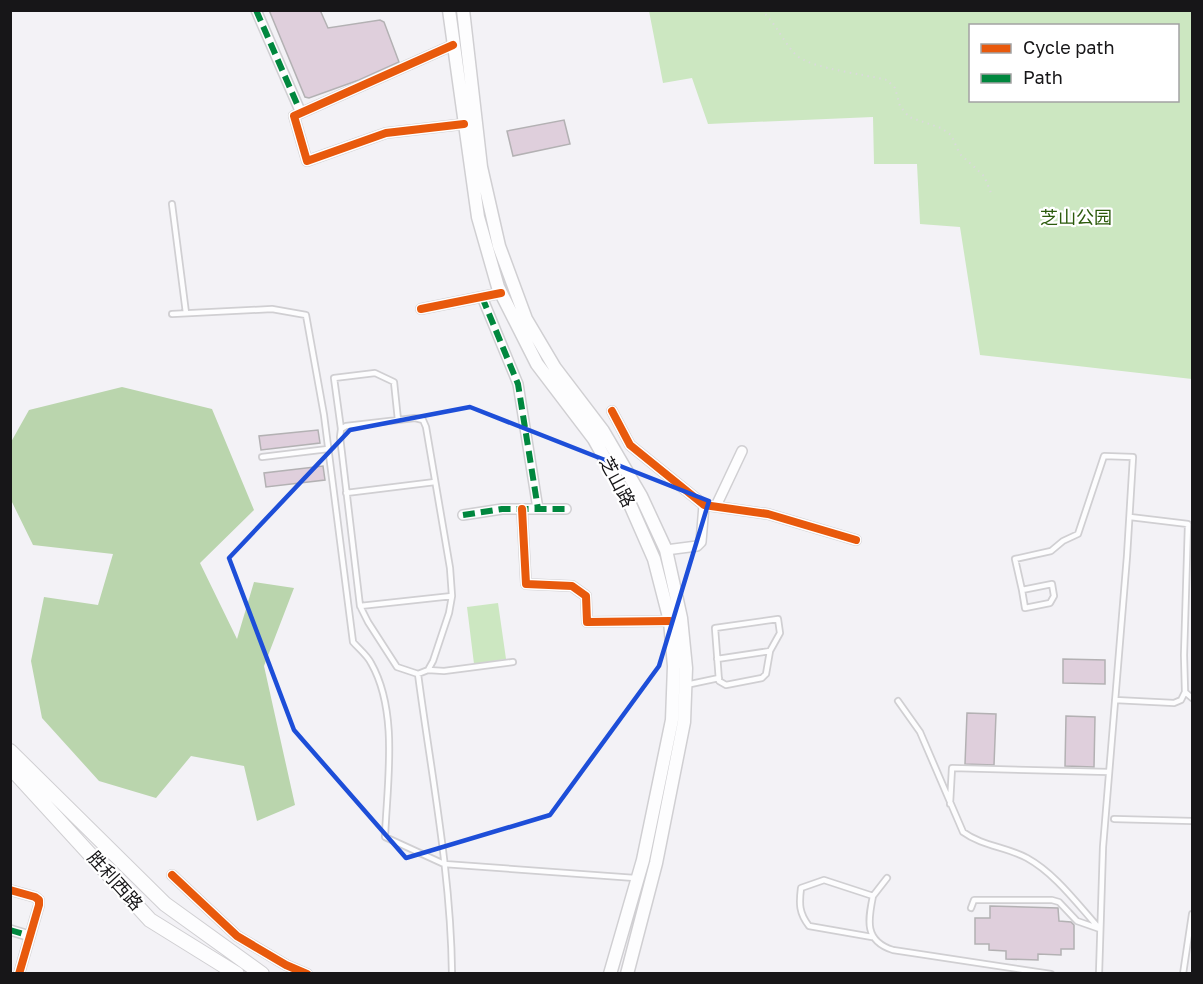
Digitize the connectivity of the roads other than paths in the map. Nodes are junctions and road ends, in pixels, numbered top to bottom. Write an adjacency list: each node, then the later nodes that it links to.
1 (256, 10): 5 (street)
2 (449, 10): 4 (main road, 芝山路)
3 (463, 10): 30 (main road)
4 (453, 45): 5 (street); 6 (main road, 芝山路)
5 (301, 113): 6 (street)
6 (464, 124): 8 (main road, 芝山路)
7 (172, 204): 11 (lane)
8 (501, 293): 9 (street); 34 (main road, 芝山路)
9 (482, 297): 10 (street); 24 (street)
10 (421, 309)
11 (186, 313): 12 (lane); 16 (lane)
12 (172, 314)
13 (612, 411): 21 (street)
14 (398, 420): 15 (lane); 15 (lane); 19 (lane)
15 (341, 429): 20 (lane)
16 (328, 449): 18 (lane); 54 (lane)
17 (742, 451): 22 (street)
18 (262, 457)
19 (435, 482): 20 (lane); 32 (lane)
20 (346, 493): 33 (lane)
21 (704, 505): 22 (street); 30 (street)
22 (716, 507): 29 (street)
23 (522, 509): 24 (street); 26 (street); 34 (street)
24 (538, 509): 25 (street)
25 (566, 509)
26 (463, 515)
27 (1130, 517): 28 (lane); 31 (lane); 46 (lane)
28 (1190, 524): 36 (lane)
29 (856, 540)
30 (666, 550): 43 (main road)
31 (1022, 590): 31 (lane)
32 (452, 596): 33 (lane); 40 (lane)
33 (360, 606): 41 (lane)
34 (670, 621): 57 (main road, 芝山路)
35 (770, 651): 38 (lane); 38 (lane); 42 (lane)
36 (1184, 655): 37 (lane); 44 (lane)
37 (1192, 656)
38 (717, 659): 42 (lane)
39 (513, 662): 40 (lane)
40 (428, 670): 41 (lane)
41 (418, 674): 54 (lane)
42 (719, 678): 43 (lane)
43 (686, 685): 73 (main road)
44 (1185, 692): 45 (lane); 46 (lane)
45 (1192, 698)
46 (1115, 700): 50 (lane)
47 (898, 702): 51 (lane)
48 (10, 751): 68 (main road)
49 (10, 767): 69 (main road, 胜利西路)
50 (1109, 772): 51 (lane); 62 (lane)
51 (950, 807): 62 (lane)
52 (1114, 819): 53 (lane)
53 (1192, 821)
54 (444, 864): 57 (lane); 71 (lane)
55 (172, 875): 66 (street)
56 (887, 878): 59 (lane)
57 (638, 879): 72 (main road, 芝山路)
58 (10, 890): 64 (street)
59 (873, 896): 65 (lane); 65 (lane)
60 (971, 908): 62 (lane)
61 (1192, 914): 76 (lane)
62 (1100, 929): 75 (lane)
63 (10, 930): 64 (street)
64 (30, 936): 67 (street)
65 (872, 936): 74 (lane)
66 (284, 969): 70 (street)
67 (17, 971)
68 (257, 972)
69 (237, 974)
70 (308, 974)
71 (452, 974)
72 (610, 974)
73 (627, 974)
74 (1051, 974)
75 (1099, 974)
76 (1183, 974)

